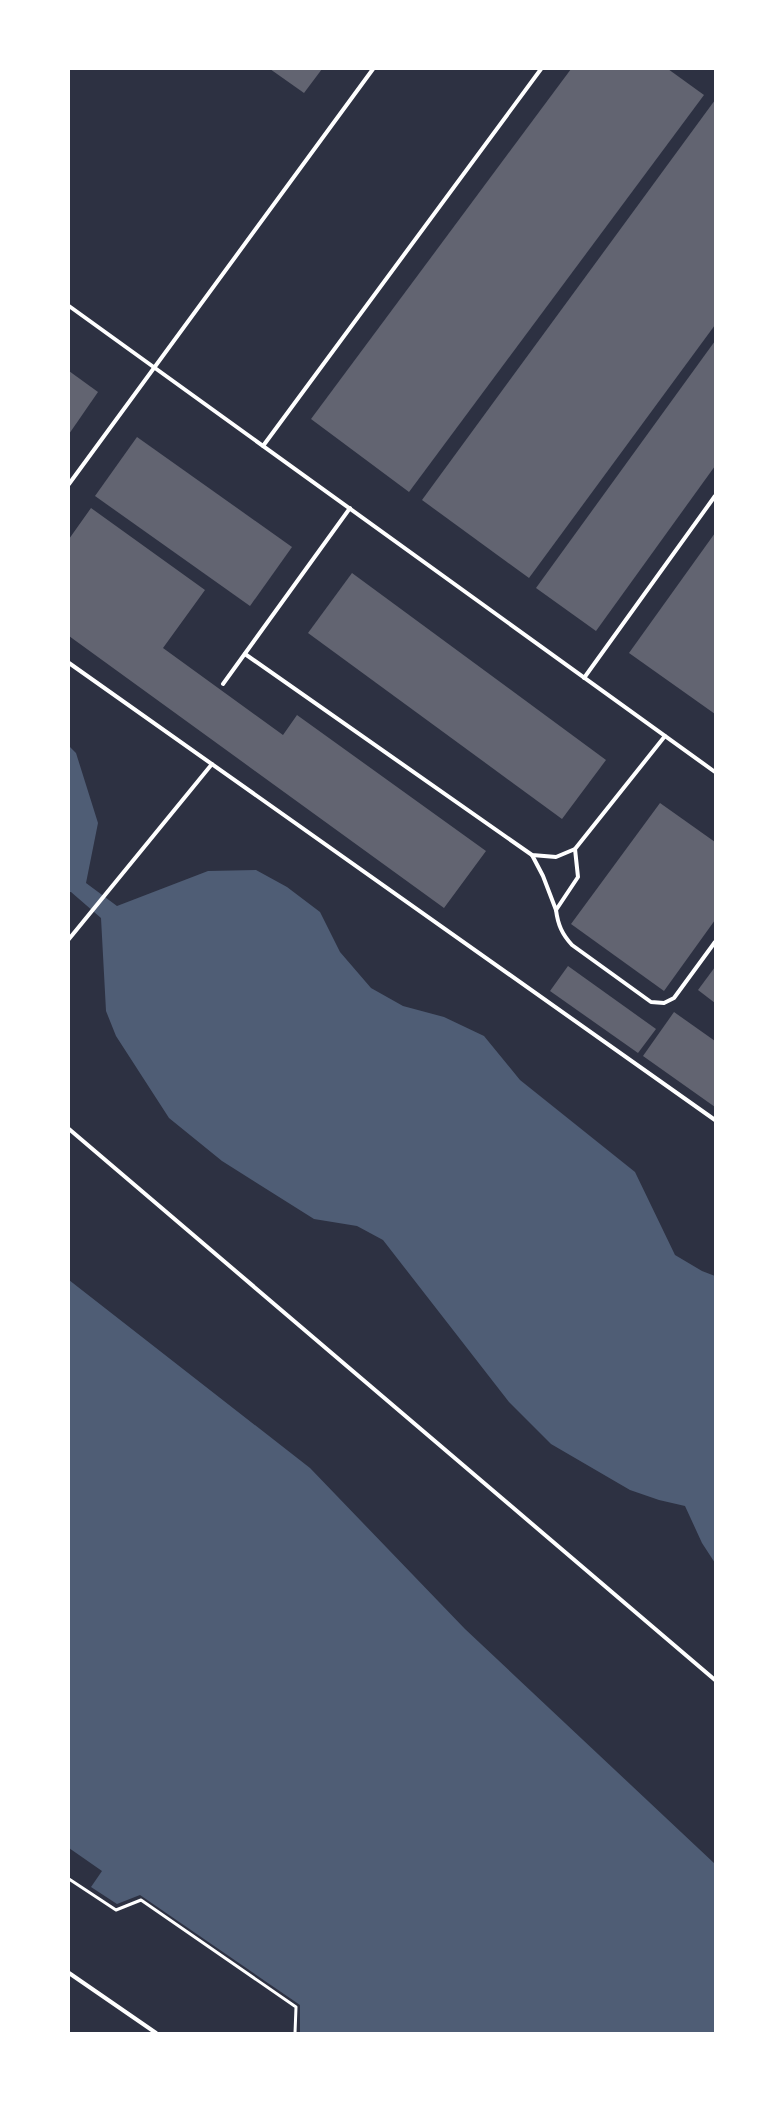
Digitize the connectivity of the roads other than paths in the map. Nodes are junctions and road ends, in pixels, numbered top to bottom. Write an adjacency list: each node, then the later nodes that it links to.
1 (373, 69): 4 (lane)
2 (541, 69): 5 (lane)
3 (69, 306): 4 (lane)
4 (154, 367): 5 (lane); 6 (lane)
5 (263, 446): 8 (lane)
6 (69, 484)
7 (715, 496): 11 (lane)
8 (350, 508): 9 (lane); 11 (lane)
9 (245, 654): 12 (lane); 17 (lane)
10 (69, 663): 14 (lane)
11 (584, 678): 13 (lane)
12 (223, 684)
13 (665, 736): 15 (lane); 16 (lane)
14 (212, 764): 19 (lane); 21 (lane)
15 (715, 772)
16 (575, 849): 17 (lane); 18 (lane)
17 (532, 855): 18 (lane)
18 (556, 910): 20 (lane)
19 (69, 938)
20 (715, 942)
21 (715, 1120)
22 (69, 1129): 23 (lane)
23 (715, 1680)
24 (69, 1973): 25 (lane)
25 (156, 2033)

